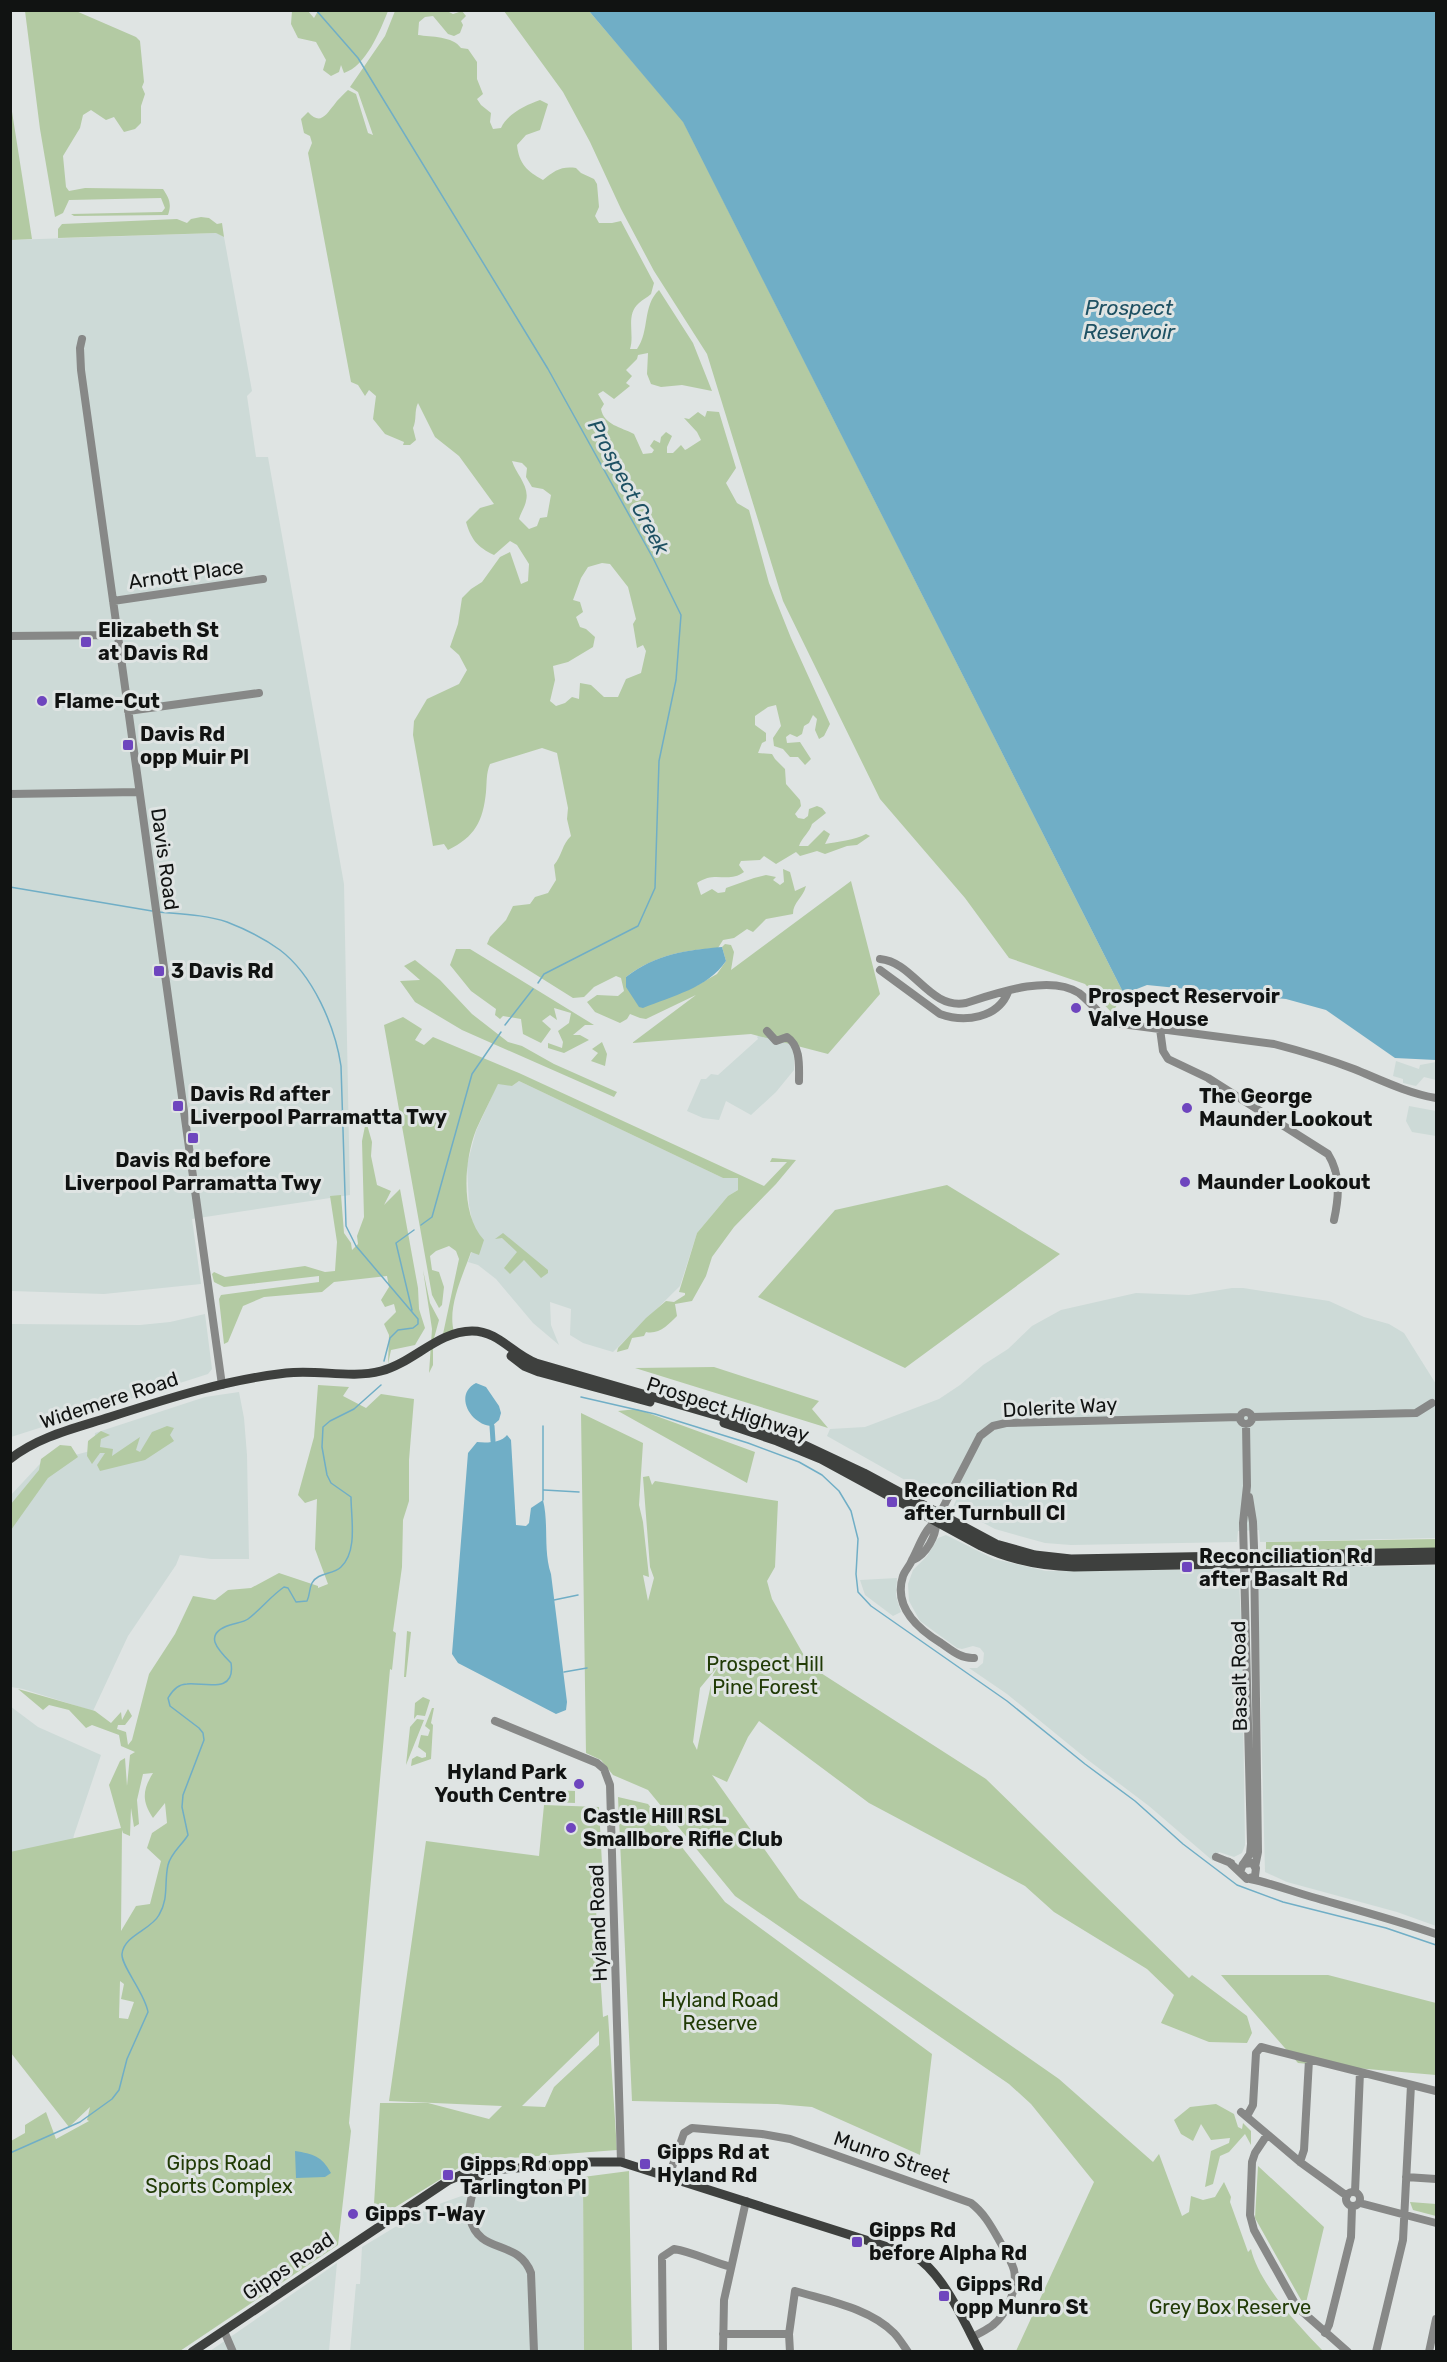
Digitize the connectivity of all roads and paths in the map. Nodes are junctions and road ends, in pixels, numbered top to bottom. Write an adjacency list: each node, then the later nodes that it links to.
1 (82, 339): 3 (street, Davis Road)
2 (263, 579): 3 (street, Arnott Place)
3 (113, 601): 4 (street, Davis Road)
4 (117, 635): 5 (street); 7 (street, Davis Road)
5 (10, 636)
6 (259, 693): 7 (street)
7 (128, 711): 8 (street, Davis Road)
8 (139, 792): 9 (street); 19 (street, Davis Road)
9 (10, 794)
10 (880, 959): 12 (street)
11 (880, 970): 12 (street)
12 (1008, 992): 13 (street)
13 (1160, 1029): 16 (street); 17 (street)
14 (767, 1031): 15 (street)
15 (800, 1081)
16 (1437, 1098)
17 (1334, 1220)
18 (433, 1349): 19 (main road, Widemere Road); 23 (main road, Prospect Highway)
19 (222, 1385): 22 (main road, Widemere Road)
20 (1432, 1403): 21 (street)
21 (1243, 1421): 23 (street, Dolerite Way); 25 (street, Basalt Road)
22 (10, 1459)
23 (938, 1518): 25 (main road, Prospect Highway); 27 (street, Dolerite Way)
24 (1437, 1552): 25 (main road, Prospect Highway)
25 (1249, 1559): 26 (main road, Prospect Highway); 28 (street, Basalt Road)
26 (1437, 1560)
27 (974, 1658)
28 (1251, 1672): 31 (street, Basalt Road); 32 (street, Basalt Road)
29 (495, 1721): 41 (street, Hyland Road)
30 (1216, 1857): 31 (street)
31 (1242, 1866): 32 (street); 33 (street)
32 (1256, 1868): 33 (street); 34 (street)
33 (1250, 1879): 34 (street)
34 (1265, 1881): 35 (street)
35 (1437, 1934)
36 (1309, 2060): 37 (street); 40 (street); 42 (street)
37 (1360, 2072): 38 (street); 49 (street)
38 (1411, 2085): 39 (street); 46 (street)
39 (1437, 2091)
40 (1267, 2135): 42 (street); 59 (street)
41 (621, 2162): 43 (main road); 45 (main road)
42 (1300, 2162): 50 (street)
43 (481, 2171): 44 (main road); 47 (main road)
44 (465, 2173): 47 (main road); 58 (main road, Gipps Road)
45 (669, 2176): 51 (main road); 62 (street, Munro Street)
46 (1406, 2177): 48 (street); 54 (street)
47 (474, 2179): 65 (street)
48 (1437, 2179)
49 (1355, 2192): 50 (street); 52 (street)
50 (1347, 2196): 53 (street)
51 (746, 2201): 56 (street); 62 (main road)
52 (1360, 2203): 53 (street); 54 (street)
53 (1352, 2207): 59 (street)
54 (1405, 2215): 55 (street); 72 (street)
55 (1437, 2223)
56 (731, 2268): 60 (street); 66 (street)
57 (1437, 2319): 73 (street)
58 (224, 2331): 63 (main road, Gipps Road); 64 (street)
59 (1325, 2333): 71 (street)
60 (723, 2334): 61 (street); 67 (street)
61 (789, 2334): 68 (street); 69 (street)
62 (973, 2337): 70 (main road)
63 (192, 2352)
64 (233, 2352)
65 (534, 2352)
66 (663, 2352)
67 (723, 2352)
68 (790, 2352)
69 (908, 2352)
70 (981, 2352)
71 (1348, 2352)
72 (1376, 2352)
73 (1429, 2352)

